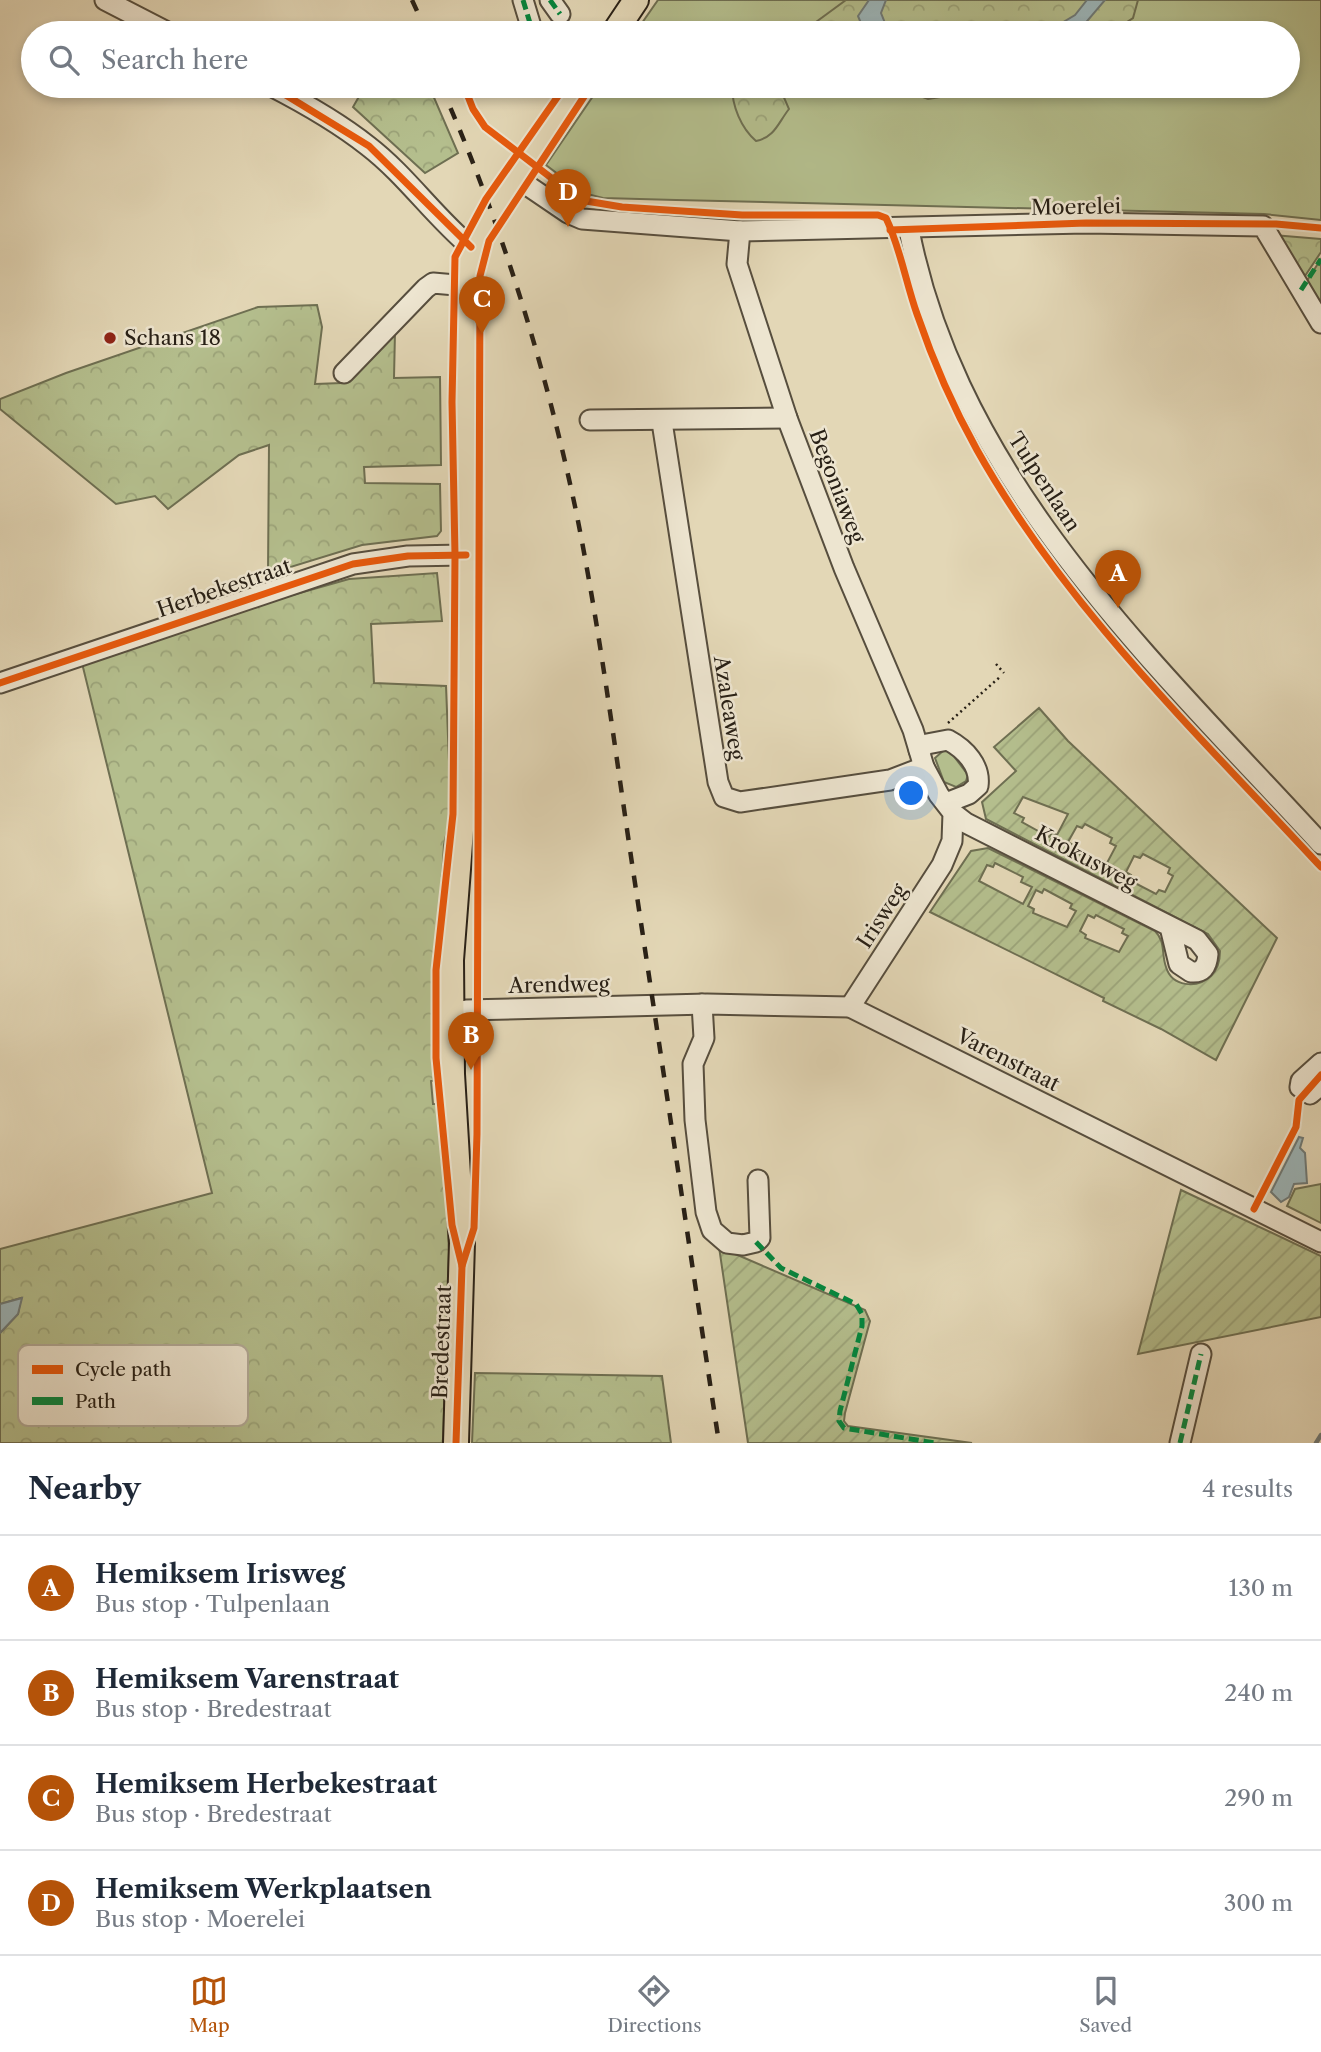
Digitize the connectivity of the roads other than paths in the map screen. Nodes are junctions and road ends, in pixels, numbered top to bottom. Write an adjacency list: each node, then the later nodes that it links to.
1 (105, 0): 4 (street)
2 (523, 0): 5 (street)
3 (636, 0): 6 (main road)
4 (146, 21)
5 (529, 21)
6 (622, 21)
7 (291, 98): 12 (street)
8 (570, 98): 9 (main road, Bredestraat)
9 (515, 177): 11 (street, Moerelei); 12 (main road, Bredestraat)
10 (909, 230): 11 (street, Moerelei); 14 (street, Moerelei); 25 (street, Tulpenlaan)
11 (740, 232): 16 (street, Begoniaweg)
12 (472, 249): 13 (main road, Bredestraat)
13 (467, 286): 15 (street); 19 (main road, Bredestraat)
14 (1321, 323)
15 (344, 373)
16 (787, 418): 18 (street); 21 (street, Begoniaweg)
17 (590, 420): 18 (street)
18 (662, 422): 21 (street, Azaleaweg)
19 (465, 555): 20 (street, Herbekestraat); 22 (main road, Bredestraat)
20 (0, 682)
21 (927, 753): 23 (street); 23 (street)
22 (464, 791): 31 (main road, Bredestraat); 36 (main road, Bredestraat)
23 (950, 808): 24 (street); 26 (street, Irisweg)
24 (980, 831): 26 (street, Irisweg); 27 (street, Krokusweg)
25 (1321, 845)
26 (950, 850): 30 (street, Irisweg)
27 (1170, 928)
28 (702, 1004): 29 (street, Varenstraat); 30 (street, Varenstraat); 34 (street)
29 (653, 1006): 31 (street, Arendweg)
30 (850, 1007): 35 (street, Varenstraat)
31 (466, 1010): 36 (main road, Bredestraat)
32 (1321, 1063): 33 (street)
33 (1321, 1085)
34 (758, 1180)
35 (1321, 1242)
36 (462, 1243): 38 (main road, Bredestraat)
37 (1202, 1354): 39 (street)
38 (456, 1443)
39 (1180, 1443)

